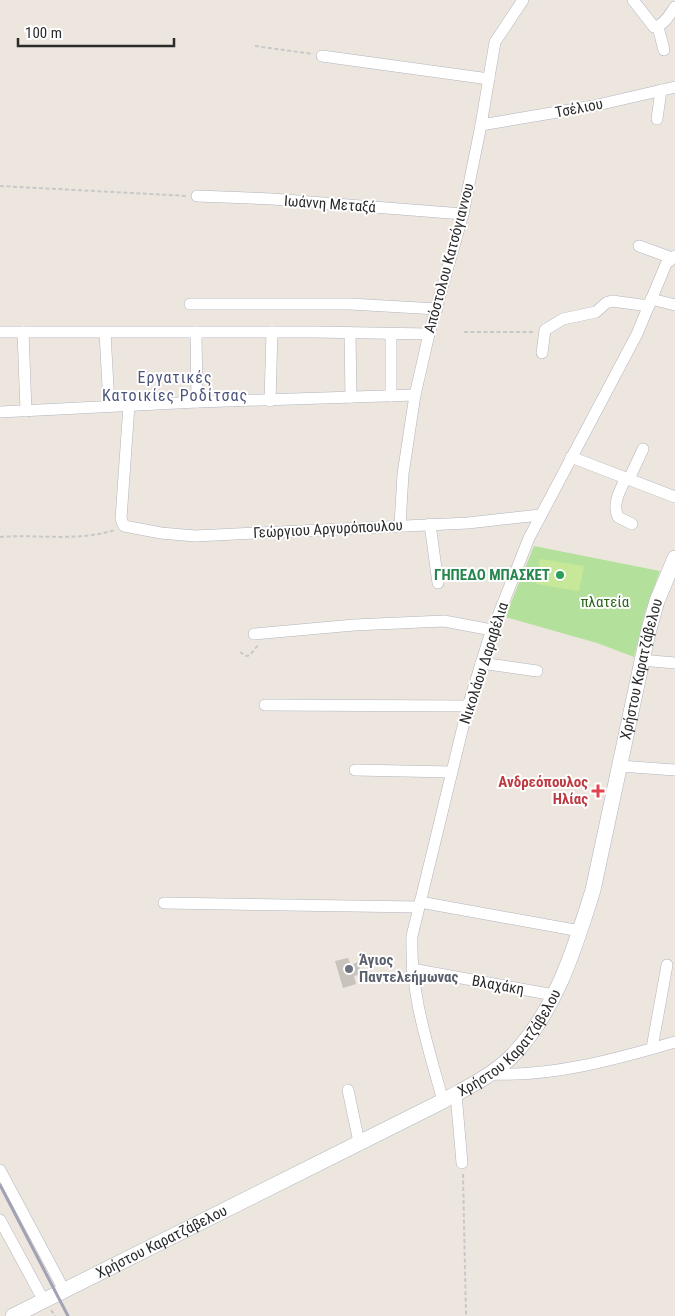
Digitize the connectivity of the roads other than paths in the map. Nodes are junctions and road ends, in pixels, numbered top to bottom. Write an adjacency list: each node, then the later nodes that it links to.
1 (523, 0): 7 (street, Απόστολου Κατσόγιαννου)
2 (633, 0): 4 (street)
3 (675, 6): 4 (street)
4 (658, 27): 5 (street)
5 (664, 50)
6 (322, 56): 7 (street)
7 (489, 79): 11 (street, Απόστολου Κατσόγιαννου)
8 (675, 87): 9 (street, Τσέλιου)
9 (661, 90): 10 (street); 11 (street, Τσέλιου)
10 (657, 119)
11 (481, 125): 13 (street, Απόστολου Κατσόγιαννου)
12 (198, 196): 13 (street, Ιωάννη Μεταξά)
13 (463, 214): 19 (street, Απόστολου Κατσόγιαννου)
14 (639, 246): 15 (street)
15 (674, 257): 16 (street, Νικολάου Δαραβέλια)
16 (650, 303): 18 (street); 28 (street); 39 (street, Νικολάου Δαραβέλια)
17 (190, 304): 19 (street)
18 (675, 305)
19 (437, 309): 27 (street, Απόστολου Κατσόγιαννου)
20 (0, 332): 21 (street)
21 (23, 332): 24 (street); 36 (street)
22 (196, 332): 23 (street); 24 (street); 33 (street)
23 (272, 332): 25 (street); 32 (street)
24 (105, 333): 34 (street)
25 (350, 333): 26 (street); 31 (street)
26 (390, 334): 27 (street); 30 (street)
27 (429, 334): 29 (street, Απόστολου Κατσόγιαννου)
28 (542, 353)
29 (415, 395): 30 (street); 45 (street, Απόστολου Κατσόγιαννου)
30 (392, 396): 31 (street)
31 (351, 398): 32 (street)
32 (270, 401): 33 (street)
33 (197, 402): 35 (street)
34 (109, 405): 35 (street); 36 (street)
35 (129, 405): 45 (street, Γεώργιου Αργυρόπουλου)
36 (26, 411): 37 (street)
37 (0, 412)
38 (643, 449): 40 (street)
39 (571, 458): 40 (street); 42 (street, Νικολάου Δαραβέλια)
40 (627, 478): 41 (street); 44 (street)
41 (675, 497)
42 (540, 515): 43 (street, Γεώργιου Αργυρόπουλου); 48 (street, Νικολάου Δαραβέλια)
43 (430, 524): 45 (street, Γεώργιου Αργυρόπουλου); 47 (street)
44 (632, 524)
45 (400, 525)
46 (673, 564): 50 (street, Χρήστου Καρατζάβελου)
47 (438, 583)
48 (492, 630): 49 (street); 52 (street, Νικολάου Δαραβέλια)
49 (258, 633)
50 (641, 660): 51 (street); 56 (street, Χρήστου Καρατζάβελου)
51 (675, 662)
52 (481, 663): 53 (street); 55 (street, Νικολάου Δαραβέλια)
53 (537, 671)
54 (265, 705): 55 (street)
55 (468, 706): 59 (street, Νικολάου Δαραβέλια)
56 (619, 766): 58 (street); 62 (street, Χρήστου Καρατζάβελου)
57 (355, 770): 59 (street)
58 (675, 770)
59 (451, 772): 61 (street, Νικολάου Δαραβέλια)
60 (164, 903): 61 (street)
61 (419, 904): 62 (street); 64 (street, Νικολάου Δαραβέλια)
62 (580, 931): 65 (street, Χρήστου Καρατζάβελου)
63 (667, 965): 67 (street)
64 (412, 969): 65 (street, Βλαχάκη); 70 (street, Νικολάου Δαραβέλια)
65 (554, 995): 68 (street, Χρήστου Καρατζάβελου)
66 (675, 1042): 67 (street)
67 (652, 1048): 68 (street)
68 (491, 1074): 70 (street, Χρήστου Καρατζάβελου)
69 (348, 1090): 71 (street)
70 (449, 1098): 71 (street, Χρήστου Καρατζάβελου); 72 (street, Νικολάου Δαραβέλια)
71 (359, 1142): 75 (street, Χρήστου Καρατζάβελου)
72 (462, 1164)
73 (0, 1170): 75 (street)
74 (0, 1220): 75 (street)
75 (55, 1295): 76 (street, Χρήστου Καρατζάβελου)
76 (13, 1316)

